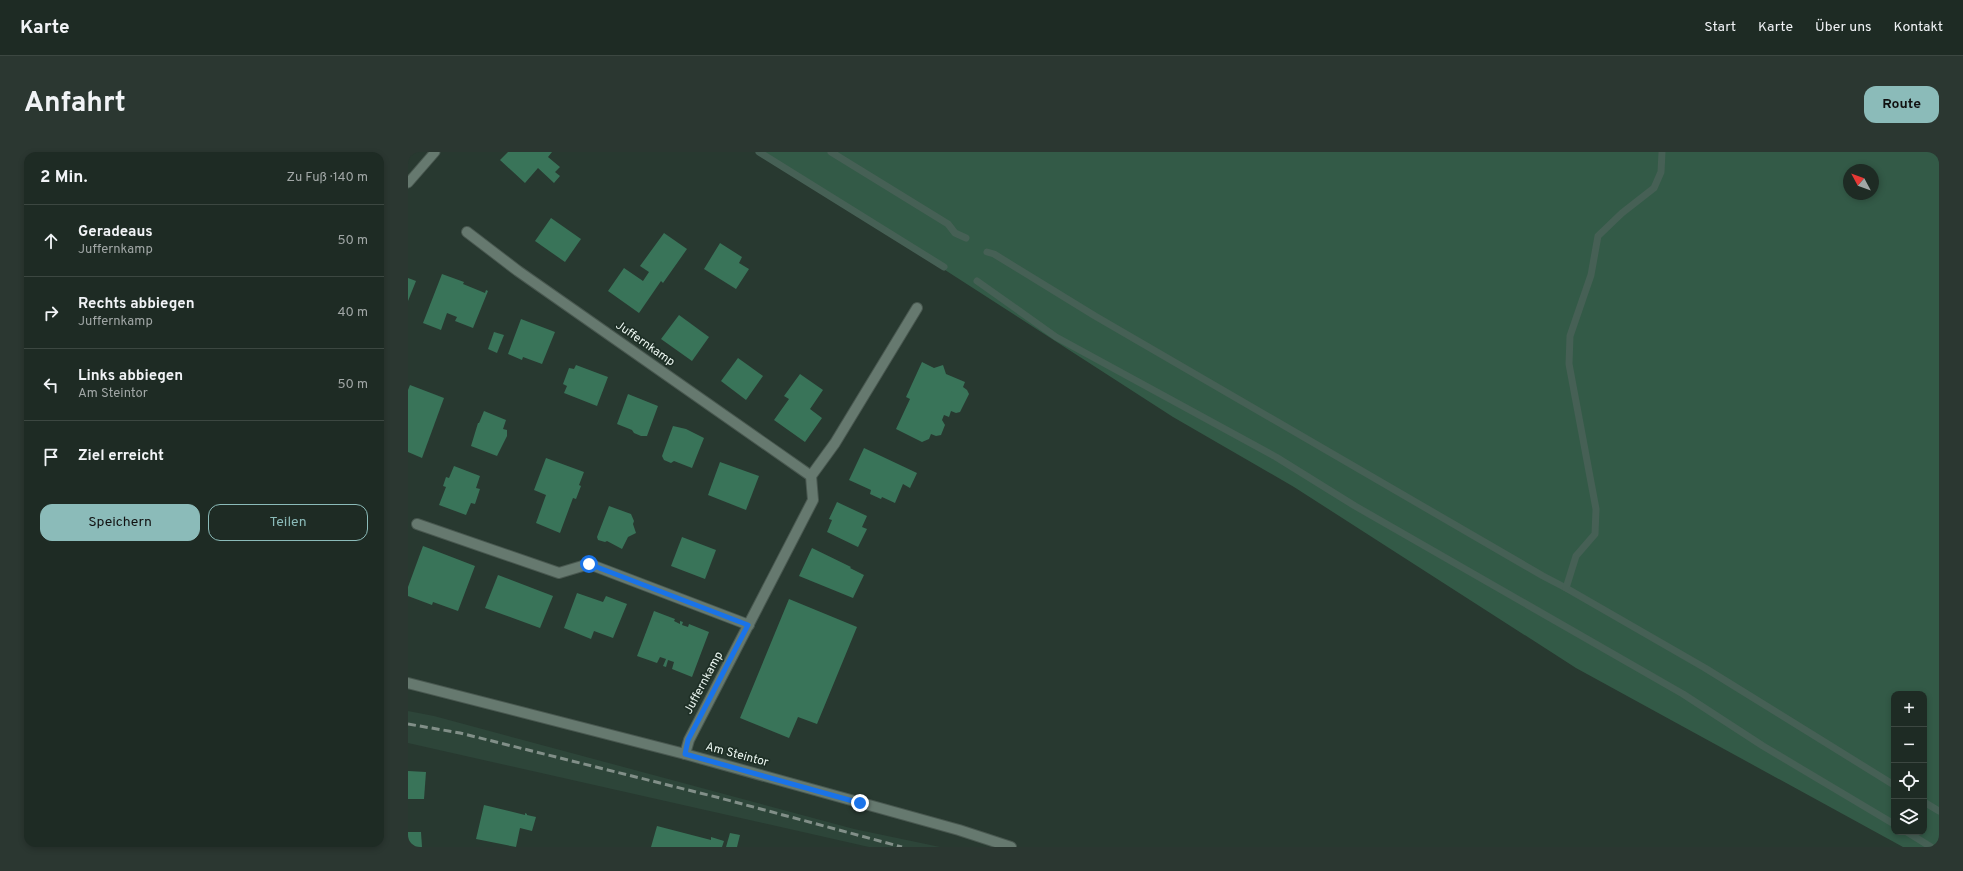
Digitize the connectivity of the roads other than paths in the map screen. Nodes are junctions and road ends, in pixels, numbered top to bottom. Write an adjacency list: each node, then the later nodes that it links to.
1 (435, 152): 2 (lane)
2 (408, 183)
3 (467, 232): 5 (street, Juffernkamp)
4 (917, 308): 5 (street)
5 (811, 476): 7 (street, Juffernkamp)
6 (417, 524): 7 (street)
7 (748, 625): 9 (street, Juffernkamp)
8 (408, 683): 9 (street, Am Steintor)
9 (685, 754): 10 (street, Am Steintor)
10 (1011, 847)

